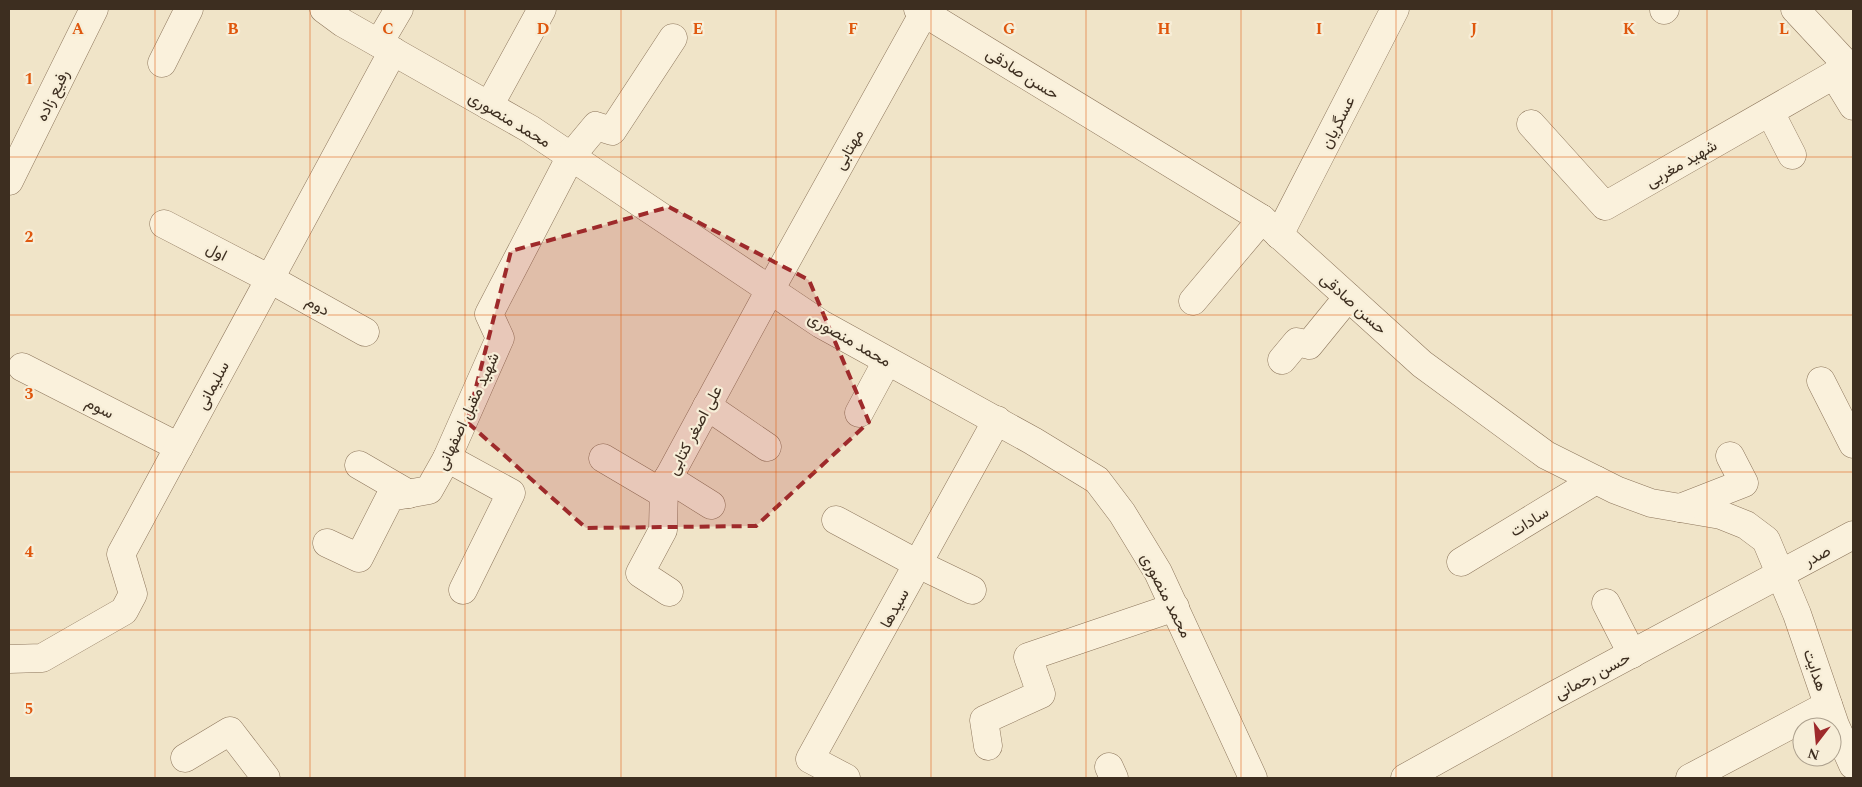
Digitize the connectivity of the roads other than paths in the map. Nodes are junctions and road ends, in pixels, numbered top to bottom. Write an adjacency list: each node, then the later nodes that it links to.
1 (94, 9): 19 (street, رفیع زاده)
2 (189, 9): 11 (street)
3 (324, 9): 10 (street, محمد منصوری)
4 (399, 9): 10 (street, سلیمانی)
5 (542, 9): 13 (street)
6 (1394, 9): 21 (street, عسگریان)
7 (1795, 9): 12 (street)
8 (923, 10): 21 (street, حسن صادقی); 23 (street, مهتابی)
9 (673, 38): 18 (street)
10 (386, 47): 13 (street, محمد منصوری); 22 (street, سلیمانی)
11 (162, 64)
12 (1845, 69): 14 (street); 15 (street, شهید مغربی)
13 (490, 106): 18 (street, محمد منصوری)
14 (1853, 106)
15 (1770, 112): 16 (street, شهید مغربی); 17 (street)
16 (1531, 124)
17 (1792, 155)
18 (571, 156): 23 (street, محمد منصوری); 38 (street, شهید مقبل اصفهانی)
19 (9, 181)
20 (164, 224): 22 (street, اول)
21 (1271, 227): 24 (street, حسن صادقی); 25 (street, عسگریان)
22 (270, 279): 26 (street, دوم); 35 (street, سلیمانی)
23 (770, 290): 27 (street, محمد منصوری); 31 (street, علی اصغر کتابی)
24 (1348, 297): 28 (street); 41 (street, حسن صادقی)
25 (1193, 301)
26 (365, 332)
27 (887, 360): 32 (street); 33 (street, محمد منصوری)
28 (1282, 360)
29 (22, 367): 35 (street, سوم)
30 (1821, 381): 34 (street)
31 (707, 406): 36 (street); 42 (street, علی اصغر کتابی)
32 (860, 413)
33 (997, 420): 50 (street, سیدها); 56 (street, محمد منصوری)
34 (1853, 444)
35 (179, 447): 58 (street, سلیمانی)
36 (767, 447)
37 (1730, 456): 45 (street)
38 (447, 458): 43 (street, شهید مقبل اصفهانی); 52 (street)
39 (604, 458): 42 (street)
40 (359, 465): 43 (street)
41 (1596, 480): 45 (street, حسن صادقی); 49 (street, سادات)
42 (666, 486): 44 (street); 54 (street, علی اصغر کتابی)
43 (409, 494): 48 (street, شهید مقبل اصفهانی)
44 (711, 505)
45 (1678, 508): 51 (street, حسن صادقی)
46 (836, 520): 50 (street)
47 (1853, 535): 51 (street, صدر)
48 (327, 543)
49 (1461, 562)
50 (918, 564): 53 (street); 64 (street, سیدها)
51 (1781, 574): 57 (street, حسن رحمانی); 59 (street, هدایت)
52 (463, 590)
53 (972, 590)
54 (669, 592)
55 (1606, 603): 57 (street)
56 (1174, 608): 60 (street); 65 (street, محمد منصوری)
57 (1632, 654): 66 (street, حسن رحمانی)
58 (9, 659)
59 (1828, 705): 62 (street, هدایت); 67 (street)
60 (988, 746)
61 (185, 758): 63 (street)
62 (1853, 765)
63 (266, 778)
64 (846, 778)
65 (1253, 778)
66 (1405, 778)
67 (1690, 778)

